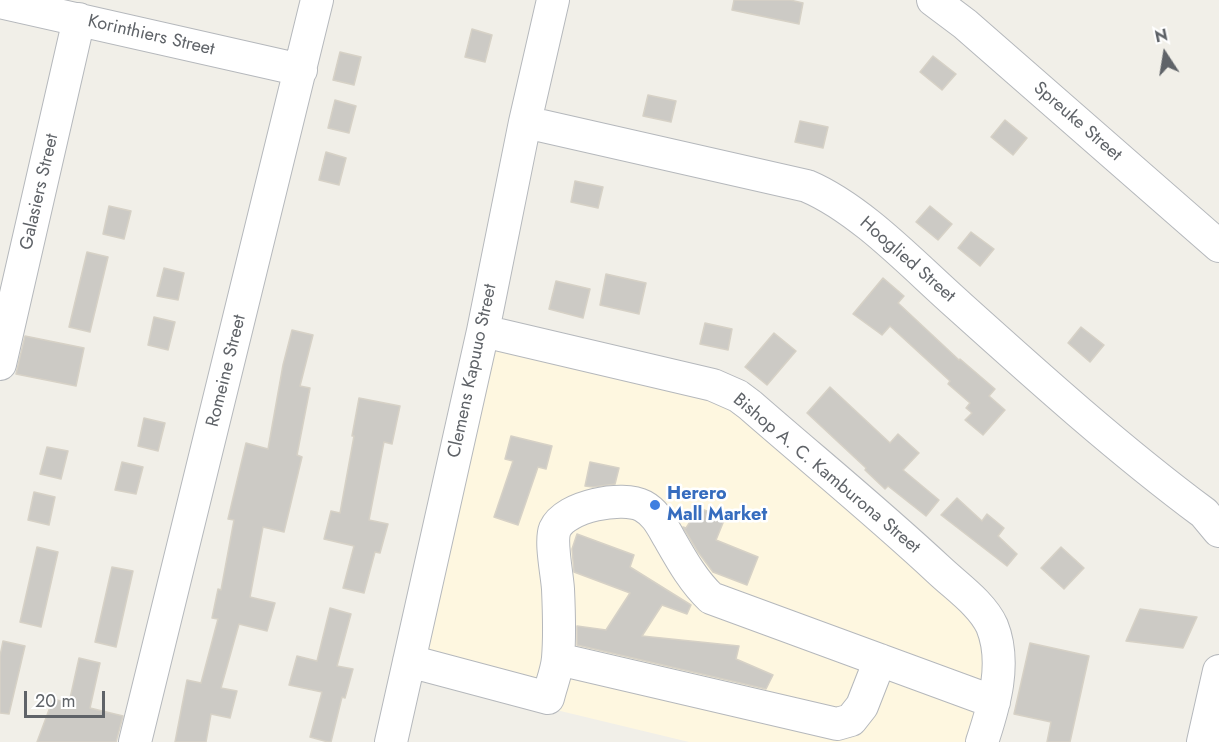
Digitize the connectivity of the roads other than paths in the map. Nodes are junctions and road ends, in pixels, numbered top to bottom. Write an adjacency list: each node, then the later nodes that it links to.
1 (317, 0): 6 (street, Romeine Street)
2 (553, 0): 7 (street, Clemens Kapuuo Street)
3 (933, 0): 8 (street, Spreuke Street)
4 (0, 2): 5 (street, Korinthiers Street)
5 (79, 19): 6 (street, Korinthiers Street); 10 (street, Galasiers Street)
6 (301, 70): 17 (street, Romeine Street)
7 (525, 122): 9 (street, Clemens Kapuuo Street); 11 (street, Hooglied Street)
8 (1219, 246)
9 (483, 331): 14 (street, Clemens Kapuuo Street); 16 (street, Bishop A. C. Kamburona Street)
10 (0, 364)
11 (1219, 531)
12 (558, 659): 13 (street); 13 (street); 14 (street)
13 (880, 660): 16 (street)
14 (409, 661): 18 (street, Clemens Kapuuo Street)
15 (1219, 671): 20 (street)
16 (994, 702): 19 (street, Bishop A. C. Kamburona Street)
17 (135, 742)
18 (391, 742)
19 (982, 742)
20 (1203, 742)

